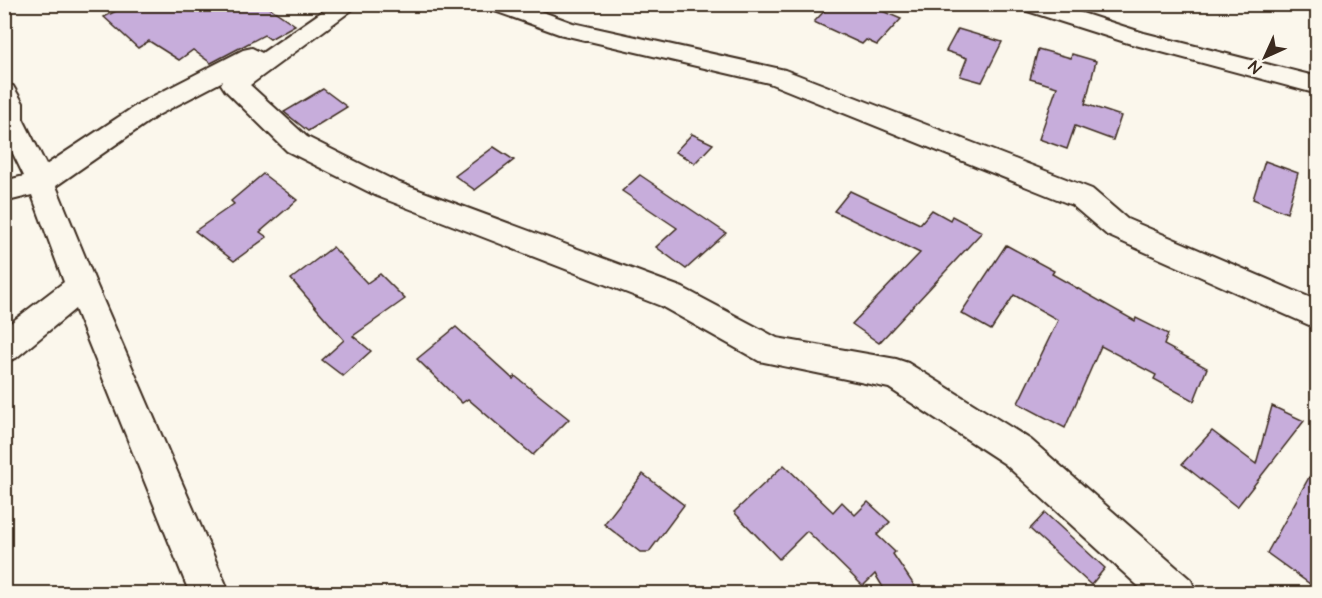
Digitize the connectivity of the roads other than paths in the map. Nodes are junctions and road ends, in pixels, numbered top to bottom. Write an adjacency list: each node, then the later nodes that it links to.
1 (333, 4): 7 (street)
2 (349, 4): 13 (street)
3 (497, 4): 10 (street)
4 (1029, 4): 5 (street)
5 (1317, 86)
6 (4, 92): 7 (street)
7 (41, 182): 8 (street); 9 (street)
8 (4, 192)
9 (81, 286): 11 (street); 12 (street)
10 (1317, 316)
11 (4, 348)
12 (210, 594)
13 (1177, 594)

